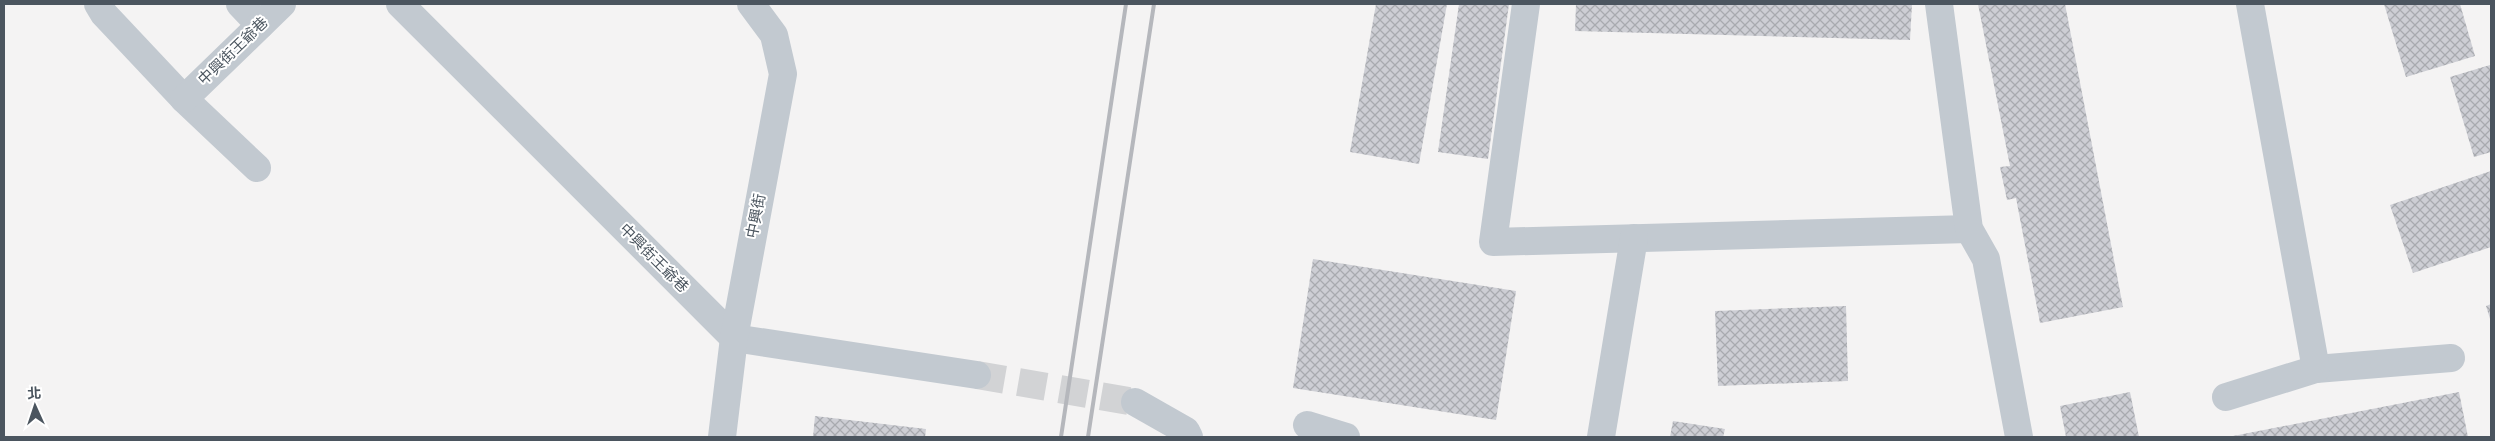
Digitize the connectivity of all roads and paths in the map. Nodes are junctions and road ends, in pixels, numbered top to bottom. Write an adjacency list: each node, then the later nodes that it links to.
1 (98, 4): 10 (street)
2 (240, 4): 9 (street)
3 (282, 4): 9 (street, 中興街王爺巷)
4 (400, 4): 14 (street, 中興街王爺巷)
5 (751, 4): 14 (street, 中興街)
6 (1526, 4): 13 (street)
7 (1939, 4): 12 (street)
8 (2250, 4): 16 (street)
9 (260, 25): 10 (street, 中興街王爺巷)
10 (184, 99): 11 (street)
11 (257, 168)
12 (1969, 229): 13 (street); 25 (street)
13 (1634, 238): 24 (street)
14 (734, 338): 17 (street); 21 (street, 中興街)
15 (2451, 358): 16 (street)
16 (2316, 368): 18 (street)
17 (977, 375)
18 (2226, 397)
19 (1134, 402): 22 (street)
20 (1307, 424): 23 (street)
21 (722, 437)
22 (1189, 437)
23 (1346, 437)
24 (1601, 437)
25 (2020, 437)

